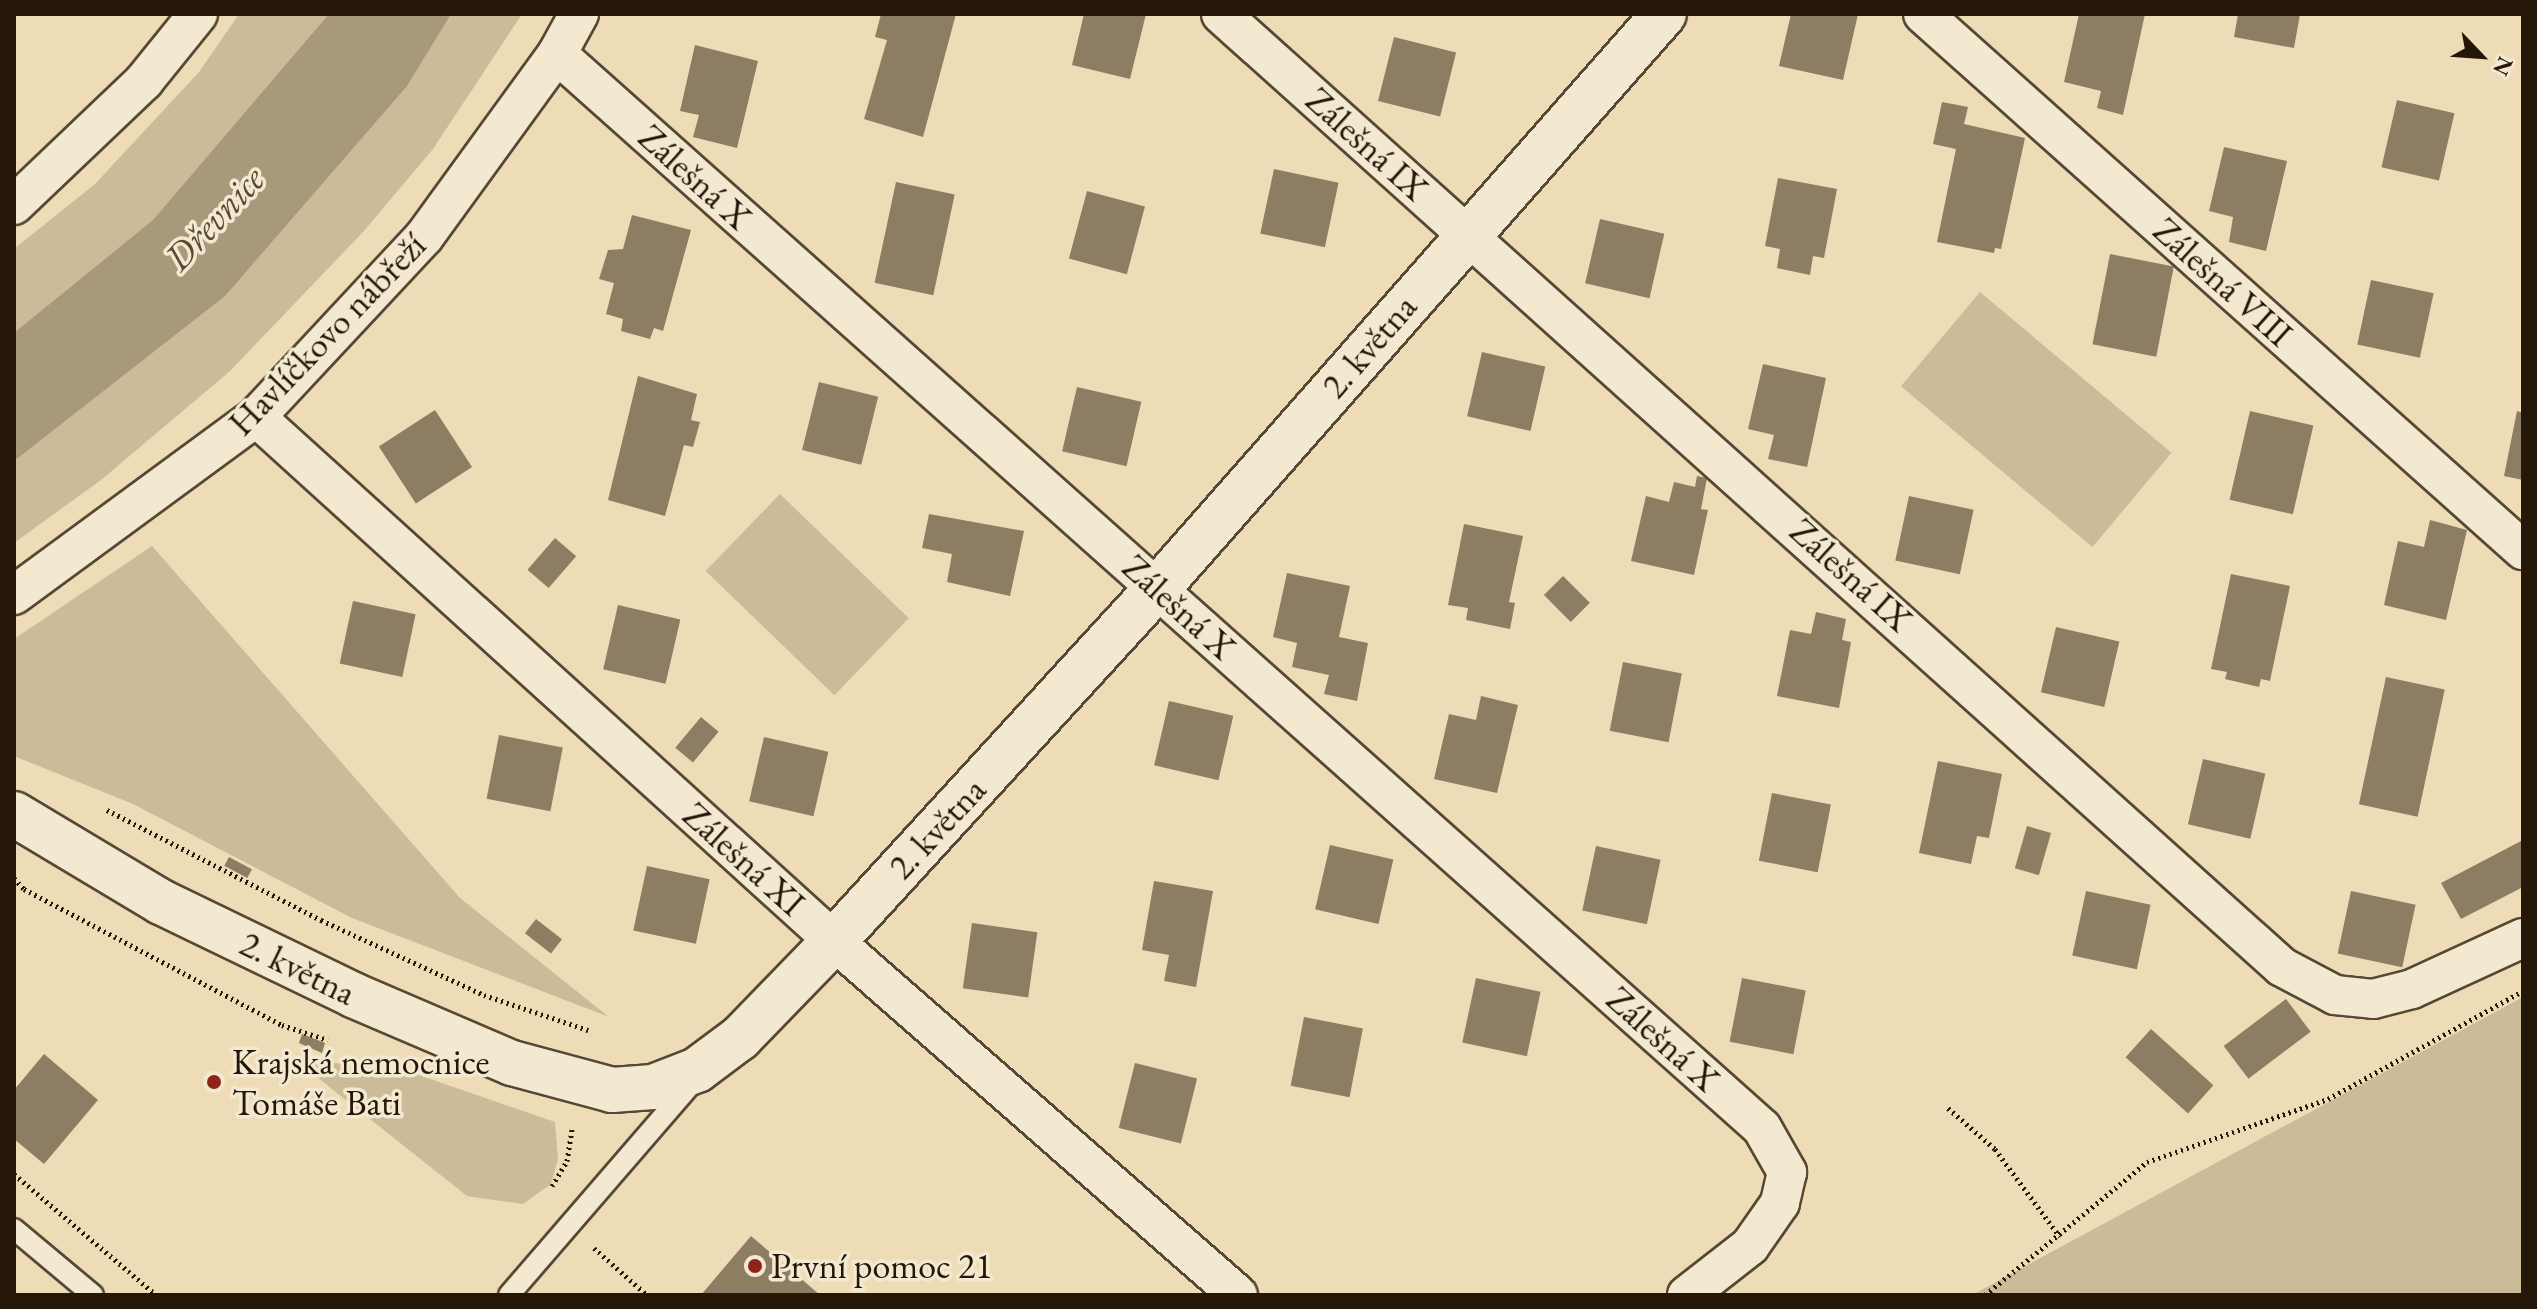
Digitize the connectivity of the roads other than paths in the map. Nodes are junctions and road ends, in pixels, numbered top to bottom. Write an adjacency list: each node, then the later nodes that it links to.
1 (198, 14): 7 (street)
2 (579, 14): 6 (street, Havlíčkovo nábřeží)
3 (1221, 14): 8 (street, Zálešná IX)
4 (1664, 14): 8 (street, 2. května)
5 (1923, 14): 10 (street, Zálešná VIII)
6 (557, 54): 9 (street, Havlíčkovo nábřeží); 11 (street, Zálešná X)
7 (16, 199)
8 (1468, 233): 11 (street, 2. května); 14 (street, Zálešná IX)
9 (256, 417): 12 (street, Havlíčkovo nábřeží); 15 (street, Zálešná XI)
10 (2523, 550)
11 (1158, 588): 15 (street, 2. května); 21 (street, Zálešná X)
12 (14, 595)
13 (14, 814): 16 (street, 2. května)
14 (2523, 938)
15 (834, 941): 16 (street, 2. května); 20 (street, Zálešná XI)
16 (713, 1060): 19 (lane)
17 (14, 1229): 18 (lane)
18 (93, 1295)
19 (509, 1295)
20 (1238, 1295)
21 (1687, 1295)

